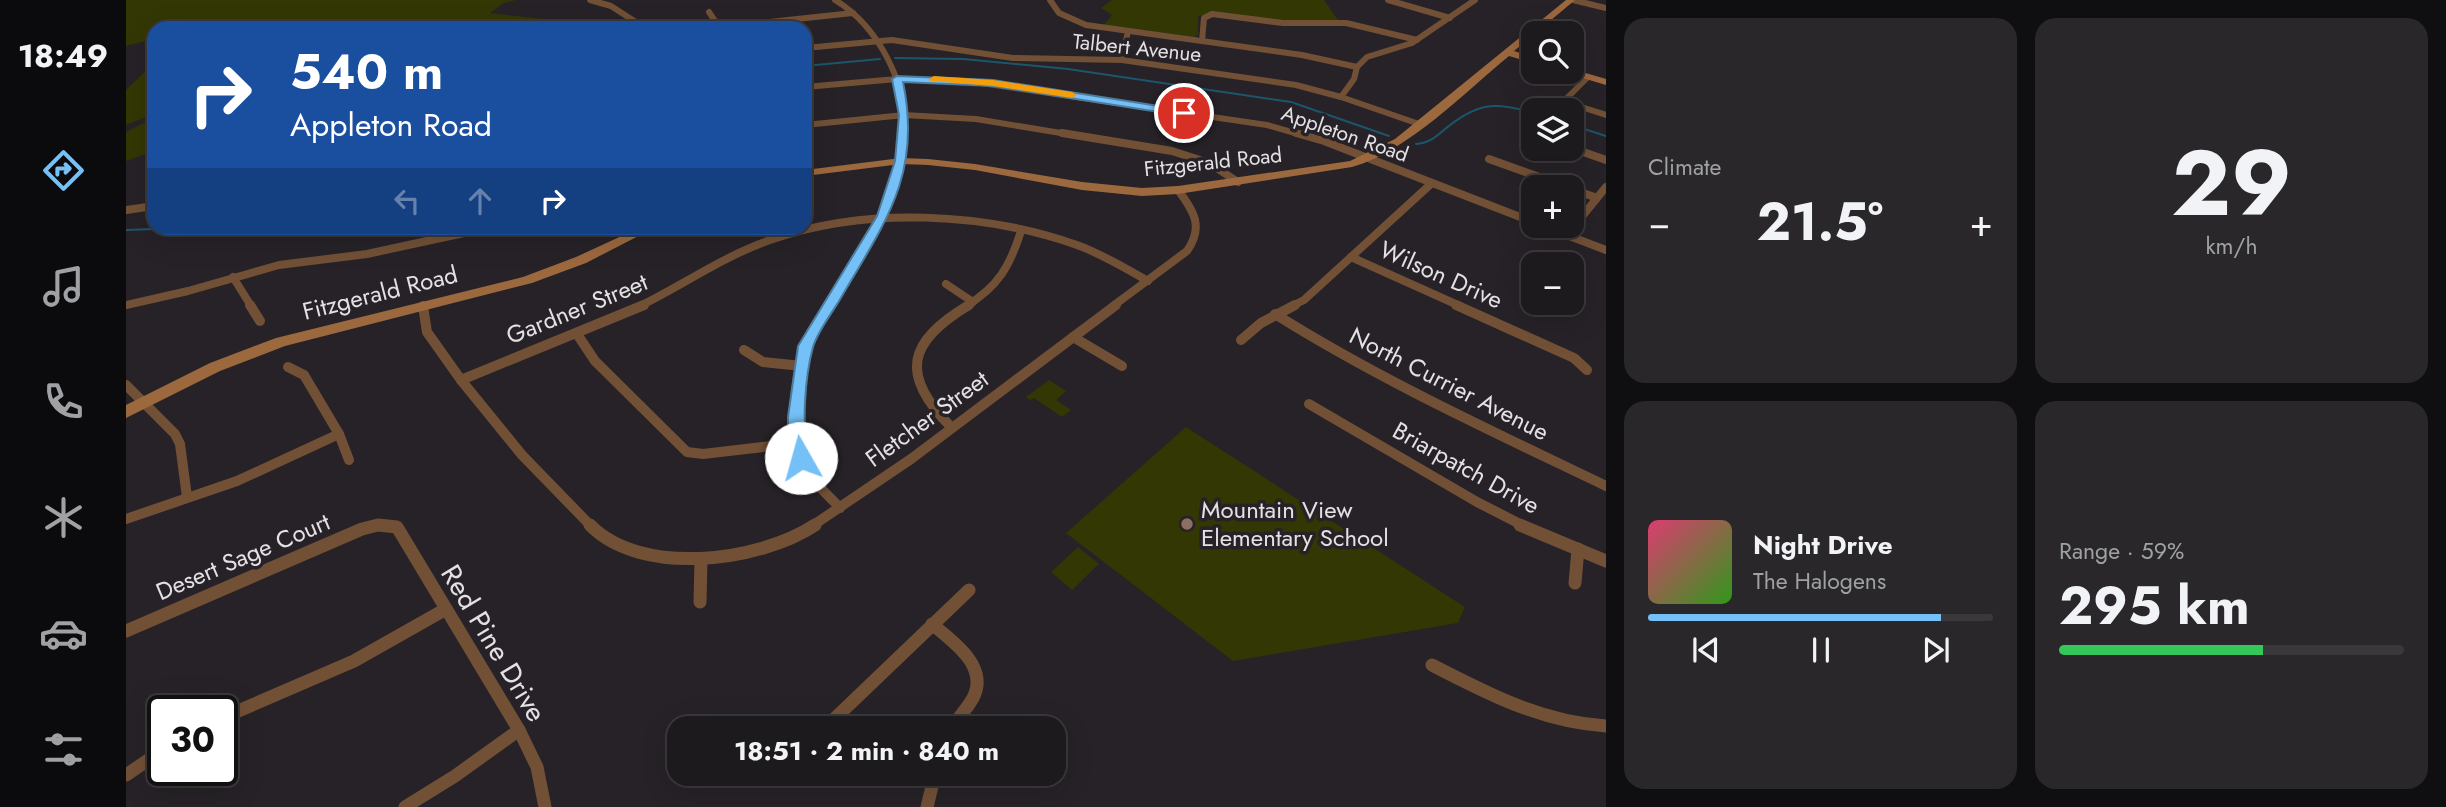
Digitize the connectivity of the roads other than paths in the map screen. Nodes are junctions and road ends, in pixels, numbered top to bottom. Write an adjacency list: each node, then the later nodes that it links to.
1 (590, 0): 11 (street)
2 (835, 0): 9 (street)
3 (1050, 0): 14 (street)
4 (1388, 0): 10 (street)
5 (1475, 0): 10 (street)
6 (1572, 0): 7 (street); 19 (main road, Fitzgerald Road)
7 (1606, 9)
8 (709, 12): 12 (street)
9 (853, 13): 13 (street); 15 (street)
10 (1450, 18): 16 (street)
11 (634, 21)
12 (713, 21)
13 (775, 21)
14 (1128, 31): 17 (street); 21 (street)
15 (876, 40): 18 (street, Talbert Avenue); 21 (street, Talbert Avenue); 25 (street)
16 (1418, 40): 17 (street); 22 (street)
17 (1202, 41): 22 (street)
18 (812, 47)
19 (1507, 52): 20 (main road); 32 (main road, Fitzgerald Road)
20 (1521, 56)
21 (1122, 60): 28 (street, Talbert Avenue)
22 (1357, 67): 28 (street)
23 (1584, 75): 24 (main road)
24 (1588, 76): 26 (main road); 30 (street)
25 (897, 79): 27 (street, Appleton Road); 29 (street); 34 (street, Appleton Road)
26 (1606, 82)
27 (812, 86)
28 (1341, 97): 32 (street, Talbert Avenue)
29 (904, 115): 31 (street); 37 (street); 40 (street)
30 (1606, 115)
31 (812, 124)
32 (1419, 124): 34 (main road, Fitzgerald Road)
33 (1584, 152): 36 (street)
34 (1369, 158): 40 (main road, Fitzgerald Road); 41 (street, Appleton Road)
35 (1489, 159): 39 (street)
36 (1606, 160)
37 (901, 161): 38 (main road, Fitzgerald Road); 43 (main road, Fitzgerald Road); 49 (street)
38 (812, 172)
39 (1533, 175)
40 (1238, 182): 43 (main road, Fitzgerald Road)
41 (1432, 183): 50 (street, Appleton Road); 58 (street)
42 (1606, 187): 45 (street)
43 (1178, 190): 60 (street, Fletcher Street)
44 (1584, 193): 45 (street)
45 (1597, 198): 48 (street)
46 (147, 207): 47 (street)
47 (126, 210)
48 (1584, 214)
49 (883, 216): 51 (street, Gardner Street); 52 (street, Gardner Street); 71 (street)
50 (1521, 217)
51 (812, 228)
52 (1021, 231): 60 (street, Gardner Street); 62 (street)
53 (455, 235): 59 (street)
54 (633, 235): 64 (main road, Fitzgerald Road)
55 (788, 235): 67 (street, Gardner Street)
56 (1575, 238): 57 (street)
57 (1606, 250)
58 (1351, 257): 65 (street); 74 (street, Wilson Drive)
59 (233, 277): 63 (street); 66 (street)
60 (1148, 281): 68 (street, Fletcher Street)
61 (946, 284): 62 (street)
62 (973, 302): 80 (street)
63 (126, 304)
64 (422, 306): 75 (street, Fletcher Street); 77 (main road, Fitzgerald Road)
65 (1275, 314): 69 (street); 84 (street, North Currier Avenue)
66 (260, 321)
67 (577, 334): 75 (street, Gardner Street); 82 (street)
68 (1073, 337): 72 (street); 80 (street, Fletcher Street)
69 (1241, 340)
70 (744, 350): 71 (street)
71 (802, 366): 82 (street)
72 (1122, 366)
73 (288, 367): 81 (street)
74 (1587, 370)
75 (461, 380): 90 (street, Fletcher Street)
76 (126, 385): 77 (street)
77 (145, 401): 79 (main road, Fitzgerald Road); 85 (street)
78 (1309, 404): 89 (street, Briarpatch Drive)
79 (126, 412)
80 (953, 428): 86 (street, Fletcher Street)
81 (339, 434): 83 (street); 85 (street)
82 (797, 443): 86 (street)
83 (349, 460)
84 (1606, 486)
85 (187, 497): 87 (street)
86 (840, 508): 90 (street, Fletcher Street)
87 (126, 519)
88 (378, 524): 95 (street, Red Pine Drive); 97 (street, Desert Sage Court)
89 (1578, 549): 91 (street, Briarpatch Drive); 92 (street)
90 (701, 560): 94 (street)
91 (1606, 561)
92 (1575, 583)
93 (969, 590): 96 (street)
94 (701, 602)
95 (446, 609): 99 (street); 103 (street, Red Pine Drive)
96 (932, 625): 100 (street); 101 (street)
97 (126, 631)
98 (1432, 664): 102 (street)
99 (238, 711)
100 (837, 716)
101 (958, 716)
102 (1606, 726)
103 (519, 730): 107 (street); 108 (street, Red Pine Drive)
104 (147, 761): 105 (street)
105 (126, 775)
106 (932, 786): 109 (street)
107 (405, 807)
108 (545, 807)
109 (927, 807)

